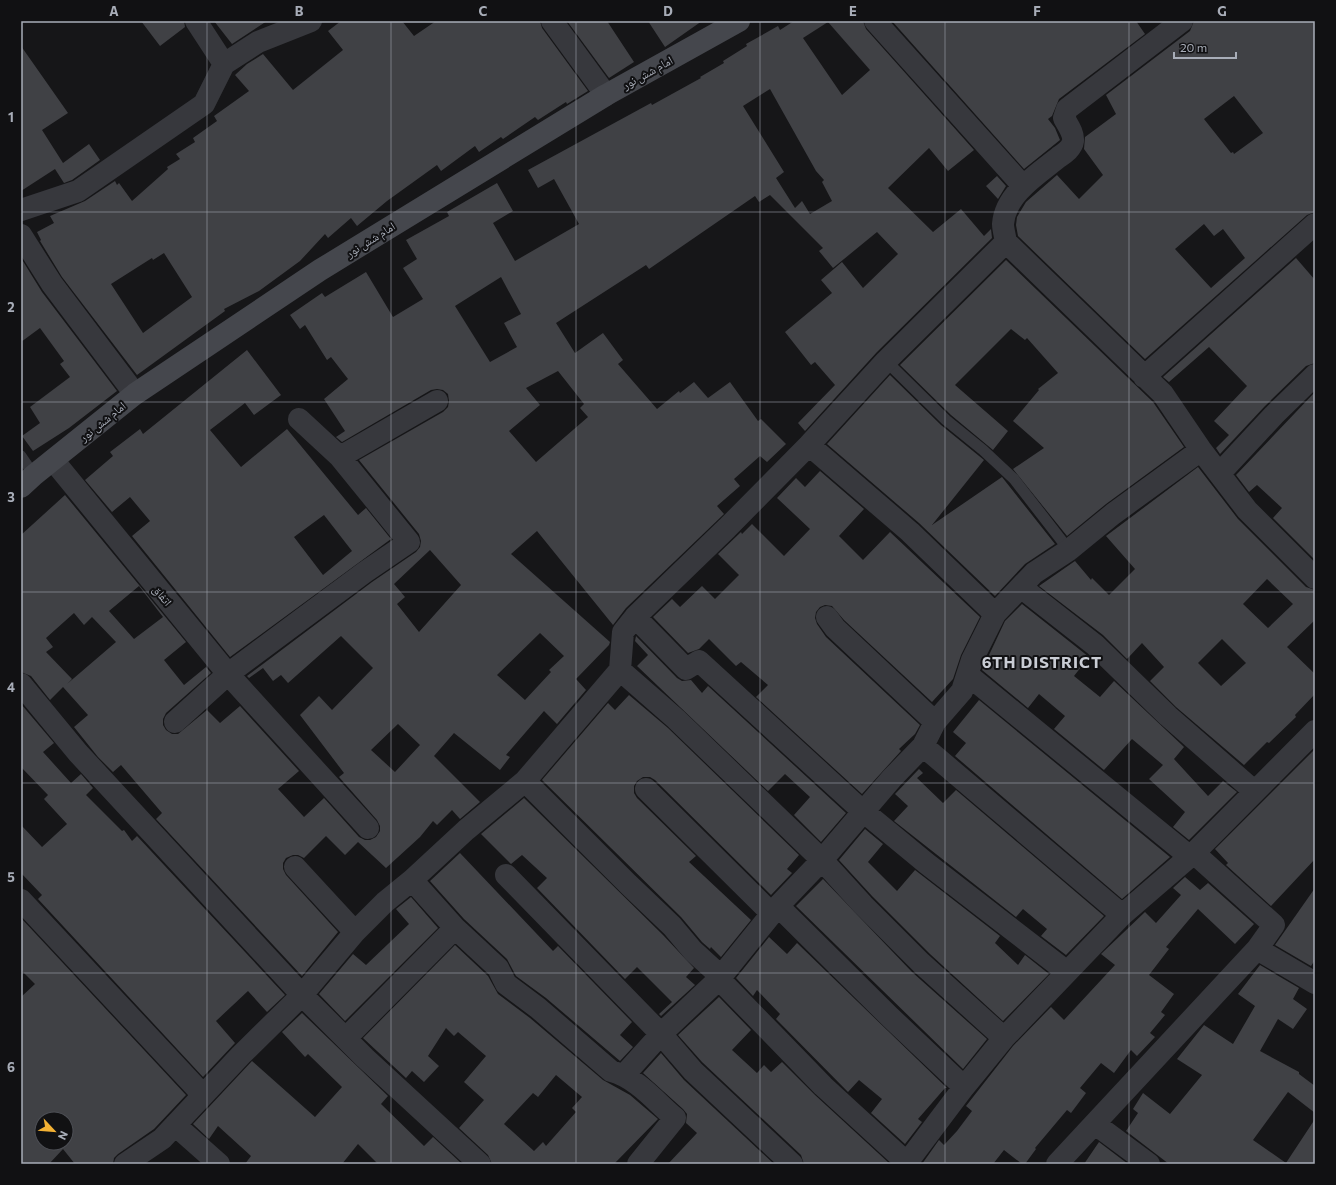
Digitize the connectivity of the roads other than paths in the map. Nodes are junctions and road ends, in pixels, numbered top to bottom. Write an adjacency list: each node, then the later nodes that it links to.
1 (196, 21): 7 (street)
2 (311, 21): 7 (street)
3 (552, 21): 8 (street)
4 (739, 21): 8 (street, امام شش نور)
5 (875, 21): 9 (street)
6 (1182, 21): 9 (street)
7 (224, 64): 10 (street)
8 (606, 94): 17 (street, امام شش نور)
9 (1023, 186): 13 (street)
10 (21, 210)
11 (1315, 224): 16 (street)
12 (21, 235): 17 (street)
13 (1006, 242): 14 (street); 16 (street)
14 (886, 361): 20 (street); 27 (lane)
15 (1315, 375): 25 (street)
16 (1144, 377): 21 (street)
17 (135, 394): 24 (street, امام شش نور)
18 (437, 401): 23 (street)
19 (299, 419): 23 (street)
20 (809, 445): 30 (street); 31 (street)
21 (1201, 450): 25 (street); 27 (street)
22 (21, 456): 26 (lane)
23 (340, 457): 34 (street)
24 (53, 460): 26 (street, امام شش نور); 34 (street, اتفاق)
25 (1220, 473): 28 (street)
26 (27, 481)
27 (1069, 550): 29 (street)
28 (1314, 575)
29 (1022, 588): 30 (street); 43 (street)
30 (995, 614): 35 (street)
31 (635, 617): 33 (street); 44 (street)
32 (827, 617): 38 (street)
33 (620, 670): 41 (street); 47 (street)
34 (228, 674): 37 (street); 45 (street, اتفاق)
35 (968, 675): 38 (street); 46 (street)
36 (21, 684): 60 (street)
37 (175, 722)
38 (935, 722): 40 (street)
39 (1315, 731): 43 (street)
40 (924, 746): 44 (street); 53 (street)
41 (525, 781): 50 (street); 58 (street)
42 (646, 789): 52 (street)
43 (1254, 791): 46 (street)
44 (864, 812): 47 (street); 57 (street)
45 (368, 828)
46 (1191, 855): 53 (street); 56 (street)
47 (822, 860): 52 (street); 63 (street)
48 (295, 867): 55 (street)
49 (506, 875): 61 (street)
50 (412, 880): 54 (street); 55 (street)
51 (21, 900): 66 (street)
52 (778, 906): 58 (street); 65 (street)
53 (1122, 915): 57 (street)
54 (455, 928): 62 (street); 64 (street)
55 (355, 932): 60 (street)
56 (1257, 949): 59 (street); 67 (street)
57 (1067, 972): 63 (street)
58 (719, 979): 61 (street); 69 (street)
59 (1315, 983)
60 (302, 995): 62 (street); 66 (street)
61 (661, 1034): 64 (street); 74 (street)
62 (346, 1038): 72 (street)
63 (1004, 1038): 65 (street)
64 (624, 1075): 73 (street)
65 (964, 1087): 69 (street)
66 (203, 1096): 68 (street)
67 (1094, 1124): 75 (street); 76 (street)
68 (175, 1125): 70 (street); 71 (street)
69 (907, 1163)
70 (125, 1164)
71 (219, 1164)
72 (480, 1164)
73 (638, 1164)
74 (792, 1164)
75 (1057, 1164)
76 (1149, 1164)

